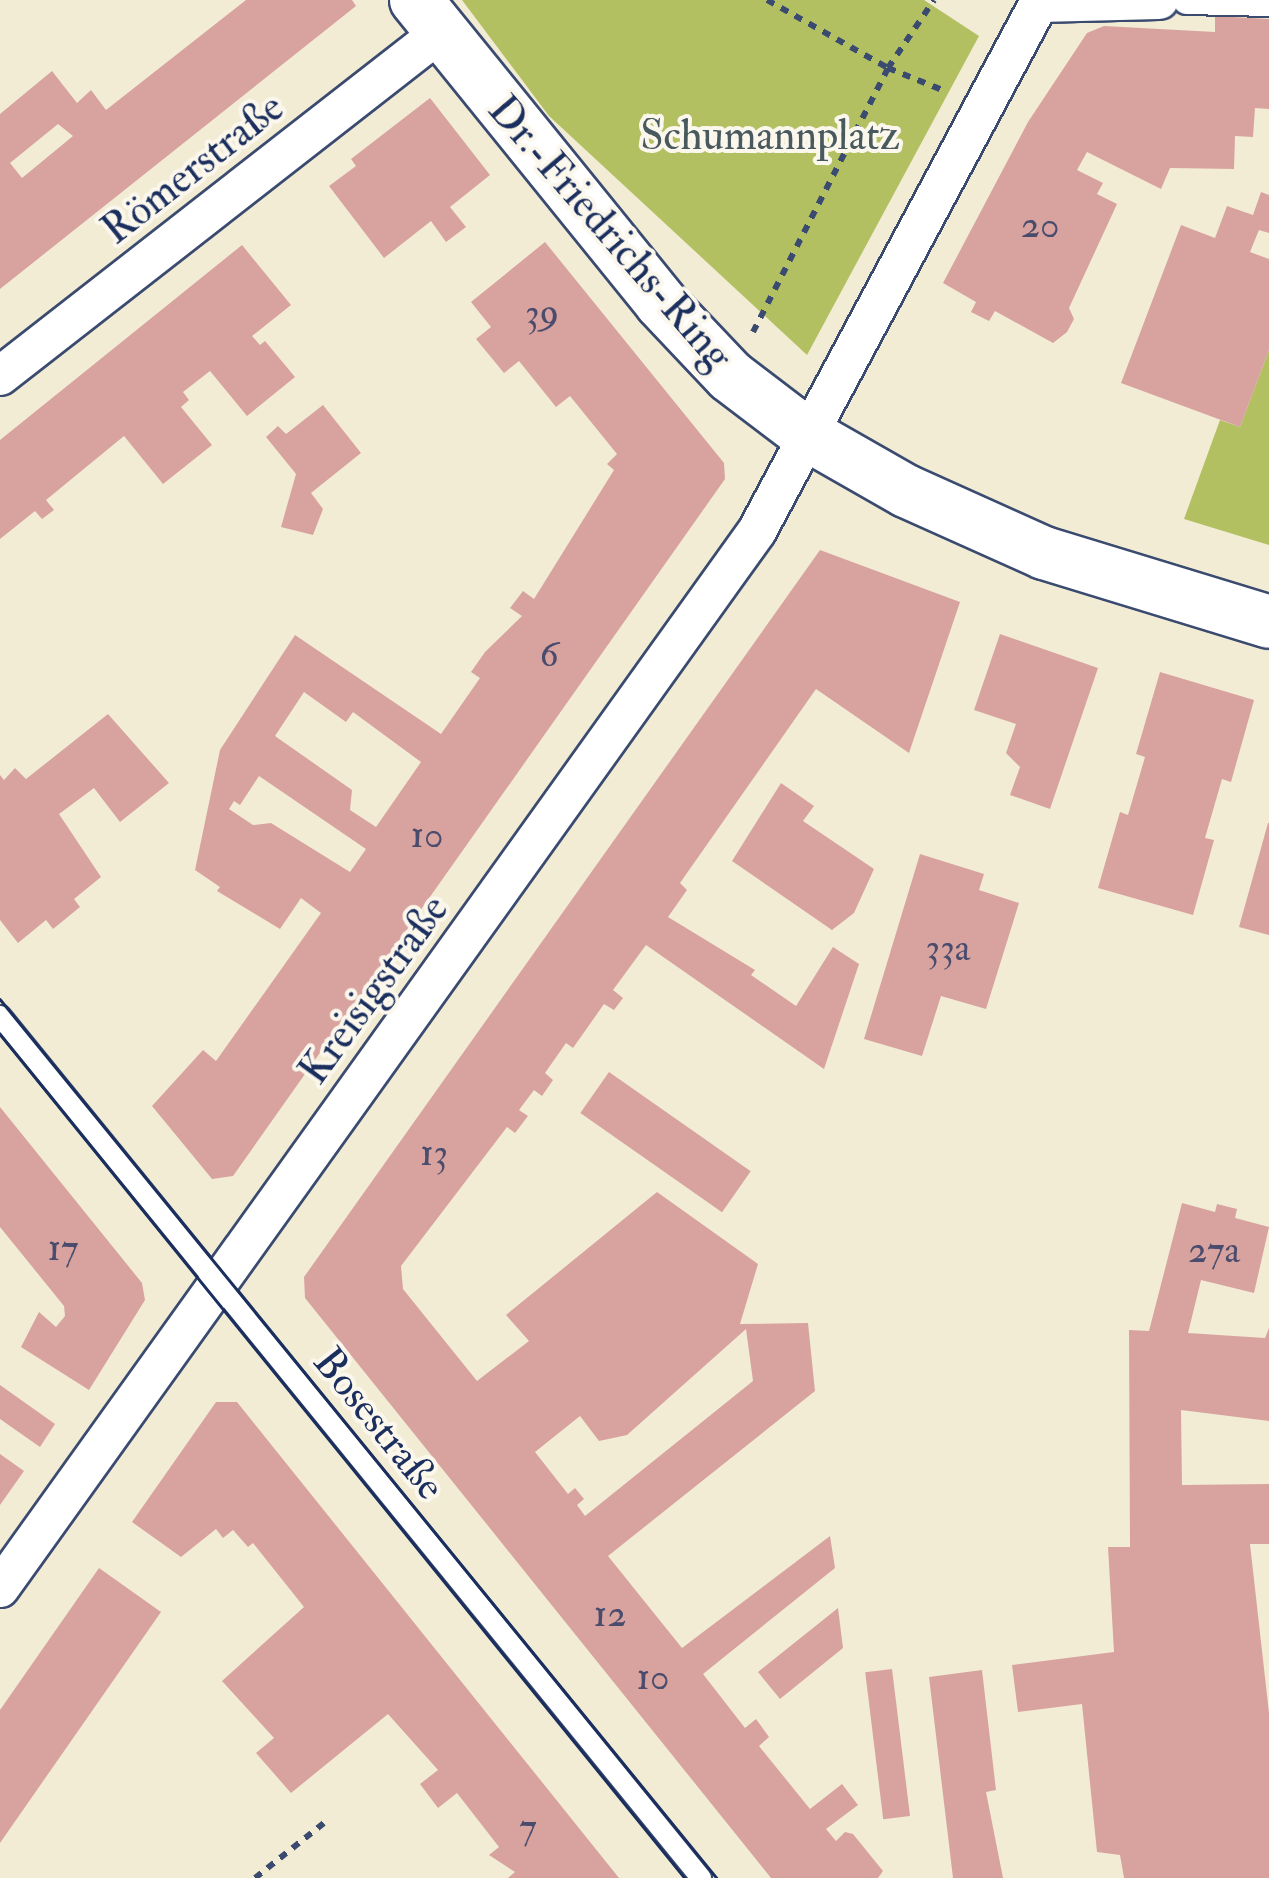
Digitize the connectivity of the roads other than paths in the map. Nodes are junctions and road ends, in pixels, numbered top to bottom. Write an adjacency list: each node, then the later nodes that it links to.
1 (1159, 0): 3 (street)
2 (1187, 0): 4 (street)
3 (1034, 2): 7 (street)
4 (1269, 2)
5 (428, 16): 6 (street, Römerstraße); 7 (main road, Dr.-Friedrichs-Ring)
6 (0, 376)
7 (806, 434): 8 (main road, Dr.-Friedrichs-Ring); 10 (street, Kreisigstraße)
8 (1269, 622)
9 (0, 1016): 10 (lane, Bosestraße)
10 (218, 1287): 11 (street, Kreisigstraße); 12 (lane, Bosestraße)
11 (0, 1588)
12 (701, 1878)

